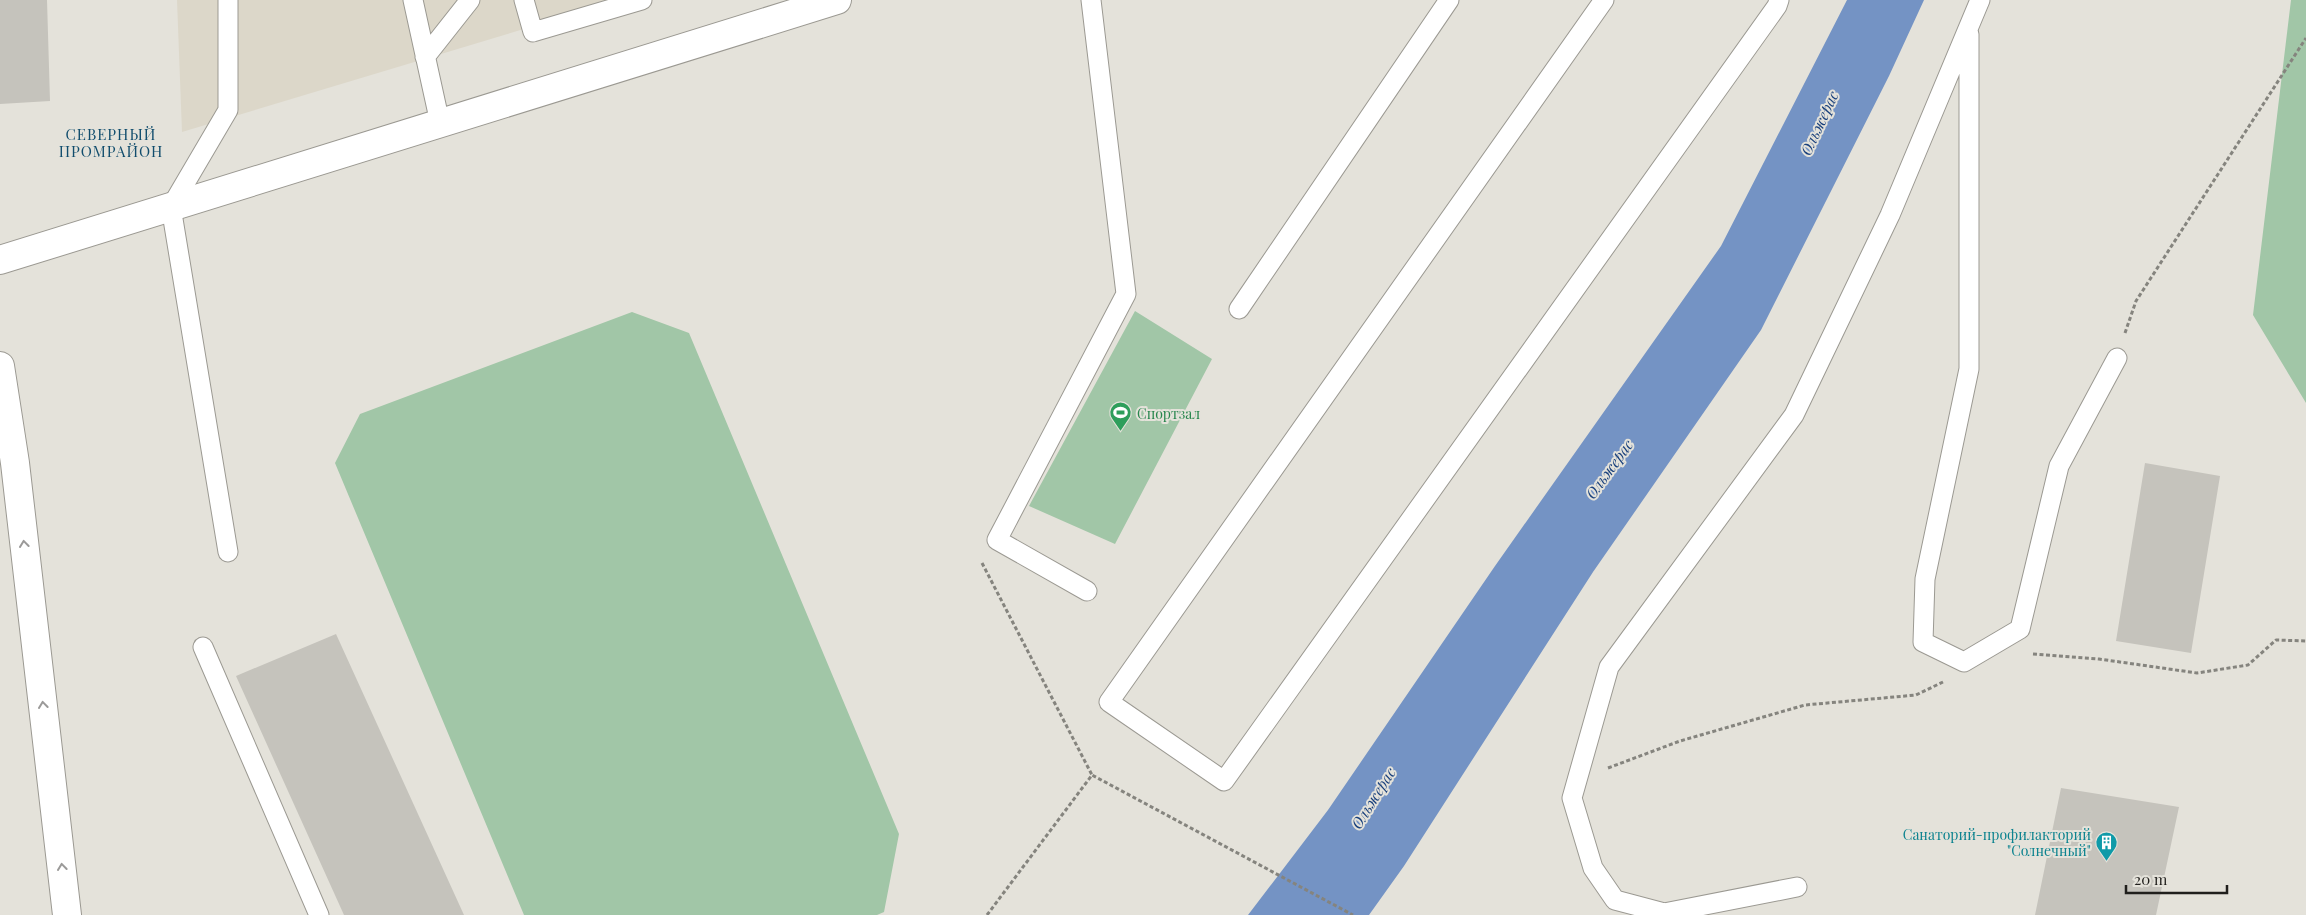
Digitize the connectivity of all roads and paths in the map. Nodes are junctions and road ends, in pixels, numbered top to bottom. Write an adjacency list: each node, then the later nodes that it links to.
1 (228, 0): 16 (lane)
2 (413, 0): 14 (lane)
3 (470, 0): 14 (lane)
4 (524, 0): 5 (lane)
5 (642, 0)
6 (837, 0): 15 (street)
7 (1092, 0): 22 (lane)
8 (1449, 0): 18 (lane)
9 (1604, 0): 10 (lane)
10 (1779, 0)
11 (1980, 0): 12 (lane)
12 (1970, 26): 19 (lane); 27 (lane)
13 (2306, 38): 19 (path)
14 (425, 57): 15 (lane)
15 (440, 123): 16 (street)
16 (171, 207): 17 (street); 21 (lane)
17 (0, 260)
18 (1239, 309)
19 (2117, 358)
20 (0, 366): 29 (street, one-way to 20)
21 (228, 552)
22 (1087, 592)
23 (2306, 641): 25 (path)
24 (203, 646): 30 (lane)
25 (2026, 654)
26 (1950, 679): 27 (path)
27 (1576, 787): 28 (lane)
28 (1797, 887)
29 (68, 915)
30 (319, 915)
31 (987, 915): 32 (path)
32 (1353, 915)

